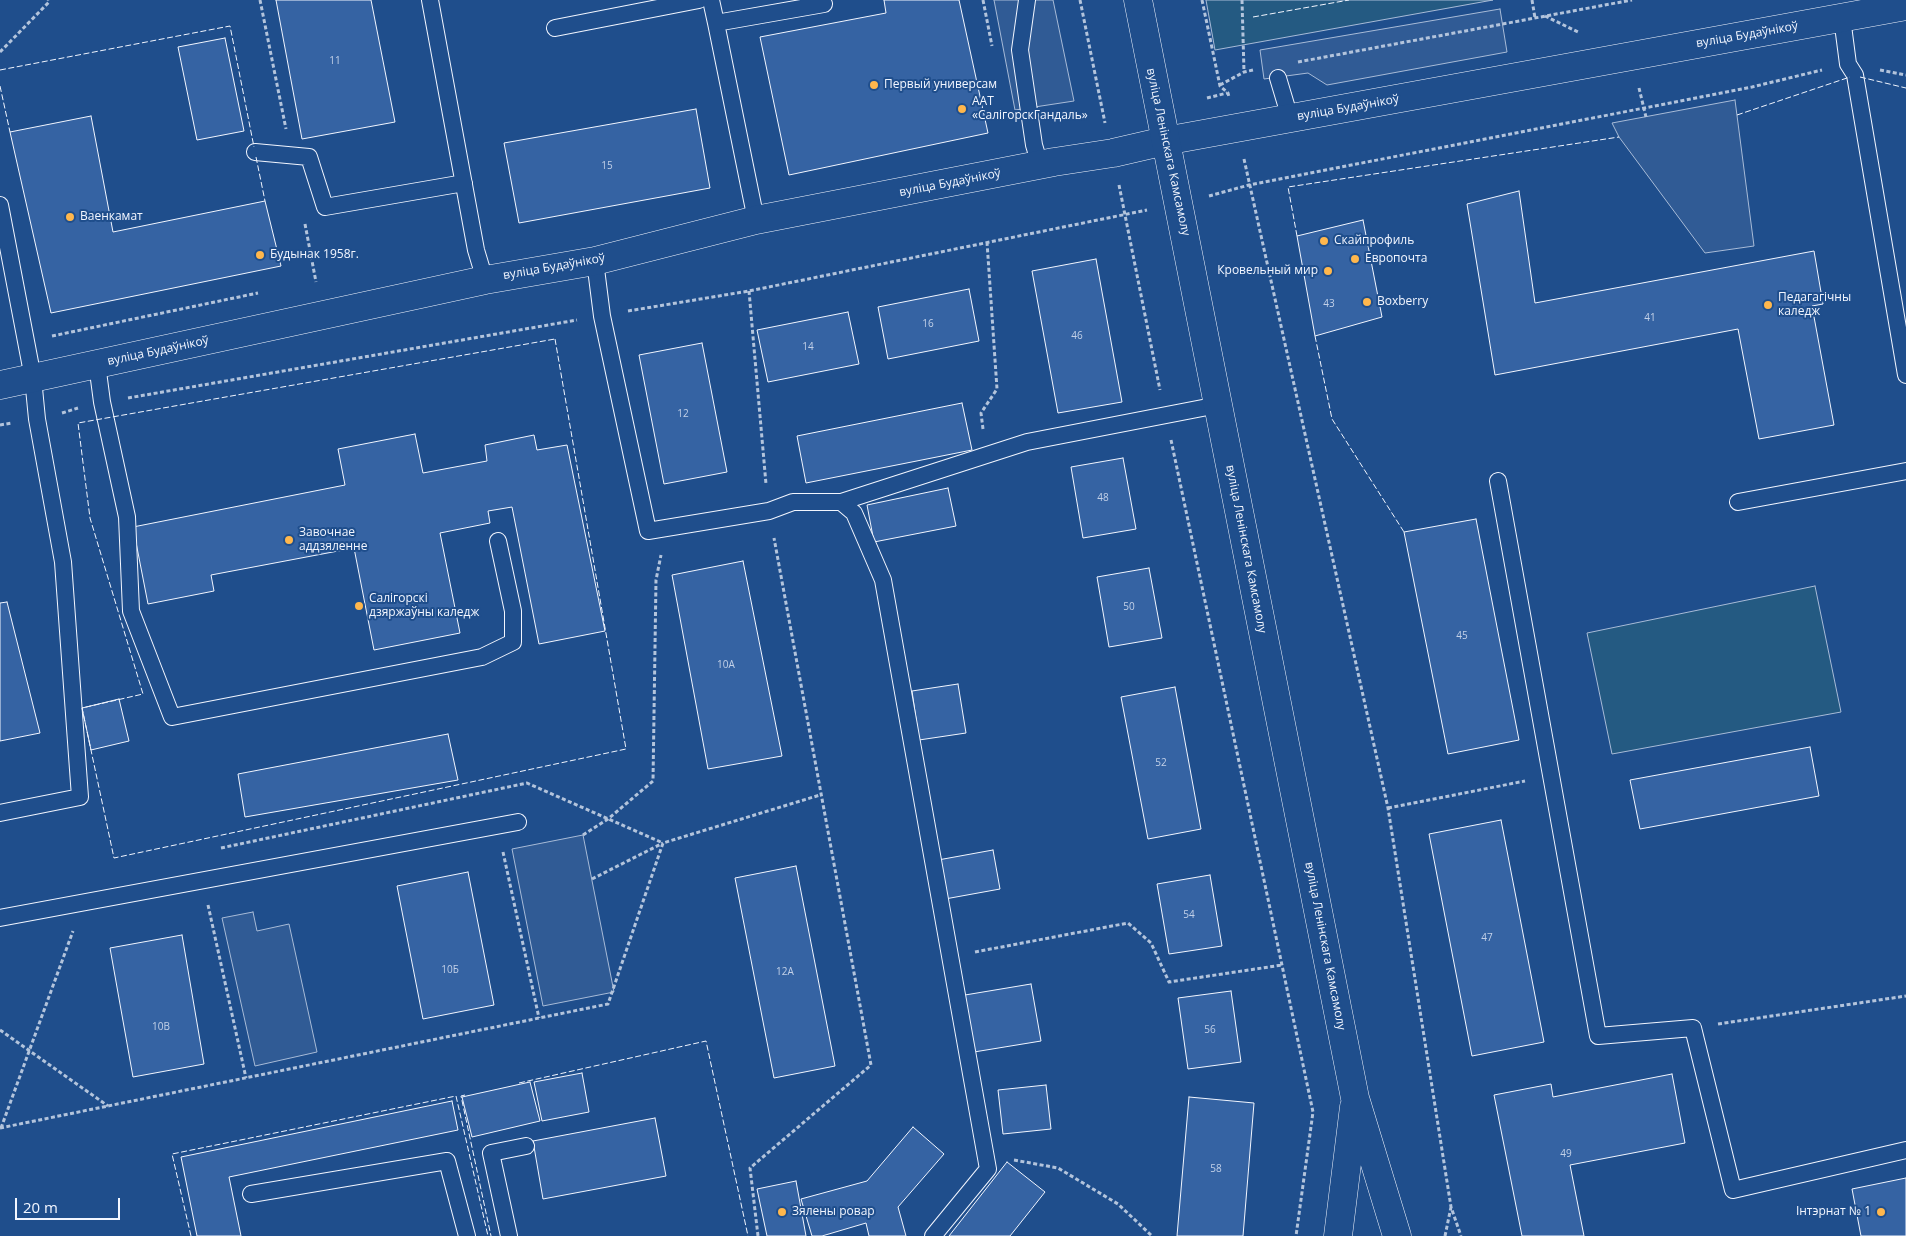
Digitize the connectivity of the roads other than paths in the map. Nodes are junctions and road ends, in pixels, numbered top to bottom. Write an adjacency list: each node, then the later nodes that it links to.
1 (430, 0): 16 (lane)
2 (699, 0): 10 (lane)
3 (711, 0): 9 (lane)
4 (1027, 0): 15 (lane)
5 (1138, 0): 13 (street, вуліца Ленінскага Камсамолу)
6 (824, 4): 9 (lane)
7 (1906, 6): 8 (street, вуліца Будаўнікоў)
8 (1842, 18): 12 (street, вуліца Будаўнікоў); 22 (lane)
9 (716, 23): 18 (lane)
10 (555, 28)
11 (1278, 78): 12 (lane)
12 (1290, 118): 13 (street, вуліца Будаўнікоў)
13 (1165, 141): 15 (street, вуліца Будаўнікоў); 25 (street, вуліца Ленінскага Камсамолу)
14 (255, 152): 16 (lane)
15 (1040, 166): 18 (street, вуліца Будаўнікоў)
16 (464, 183): 20 (lane)
17 (0, 205): 23 (lane)
18 (756, 220): 19 (street, вуліца Будаўнікоў)
19 (595, 261): 20 (street, вуліца Будаўнікоў); 28 (lane)
20 (485, 280): 21 (street, вуліца Будаўнікоў)
21 (97, 364): 23 (street, вуліца Будаўнікоў); 30 (lane)
22 (1906, 375)
23 (33, 378): 24 (street, вуліца Будаўнікоў); 31 (lane)
24 (0, 386)
25 (1218, 405): 28 (lane); 34 (street, вуліца Ленінскага Камсамолу)
26 (1906, 471): 29 (lane)
27 (1498, 480): 36 (lane)
28 (841, 502): 40 (lane)
29 (1738, 502)
30 (498, 541)
31 (0, 813)
32 (518, 822): 33 (lane)
33 (0, 918)
34 (1355, 1098): 41 (street, вуліца Ленінскага Камсамолу); 42 (street, вуліца Ленінскага Камсамолу)
35 (526, 1146): 39 (lane)
36 (1906, 1150)
37 (250, 1194): 38 (lane)
38 (467, 1236)
39 (509, 1236)
40 (933, 1236)
41 (1338, 1236)
42 (1397, 1236)

